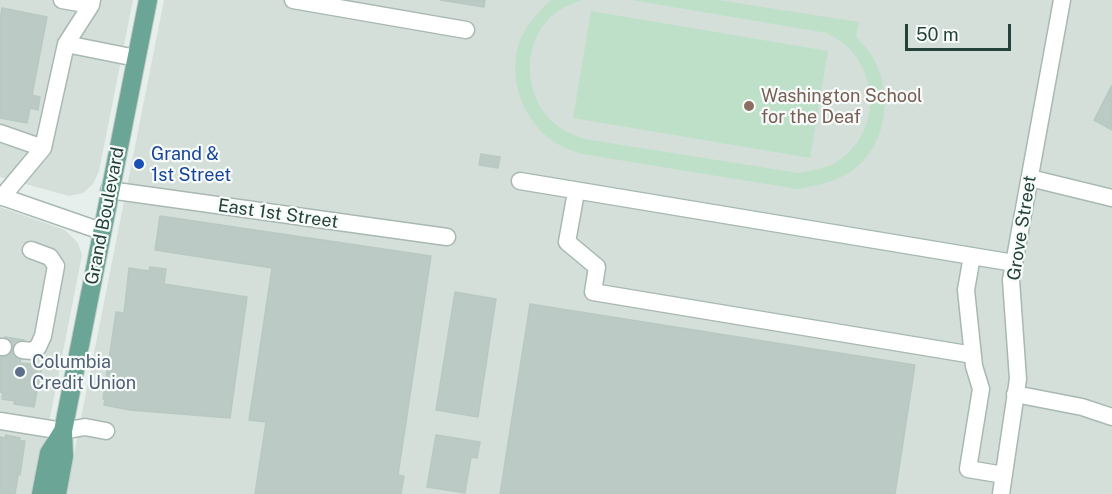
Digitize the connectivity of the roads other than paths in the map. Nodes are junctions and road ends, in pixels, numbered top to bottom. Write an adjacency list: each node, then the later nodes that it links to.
1 (62, 0): 5 (street)
2 (148, 0): 9 (main road, Grand Boulevard)
3 (293, 0): 6 (street)
4 (1062, 0): 12 (street, Grove Street)
5 (91, 2): 8 (street)
6 (348, 5): 7 (street)
7 (466, 30)
8 (66, 44): 9 (street); 11 (street)
9 (136, 58): 14 (main road, Grand Boulevard)
10 (0, 134): 11 (street)
11 (44, 148): 16 (street)
12 (1030, 177): 17 (street); 22 (street, Grove Street)
13 (520, 181): 15 (street)
14 (110, 190): 18 (main road, Grand Boulevard); 19 (street, East 1st Street)
15 (576, 192): 21 (street); 24 (street)
16 (1, 196): 18 (street)
17 (1112, 198)
18 (102, 231): 28 (main road, Grand Boulevard)
19 (447, 237)
20 (31, 250): 23 (street)
21 (972, 256): 22 (street); 24 (street)
22 (1014, 263): 25 (street, Grove Street)
23 (22, 350)
24 (973, 355): 30 (street)
25 (1015, 394): 26 (street); 30 (street, Grove Street)
26 (1112, 417)
27 (0, 421): 28 (street)
28 (63, 431): 29 (street); 31 (main road, Grand Boulevard); 32 (main road, Grand Boulevard)
29 (106, 431)
30 (1004, 475): 33 (street, Grove Street)
31 (41, 494)
32 (57, 494)
33 (1001, 494)

